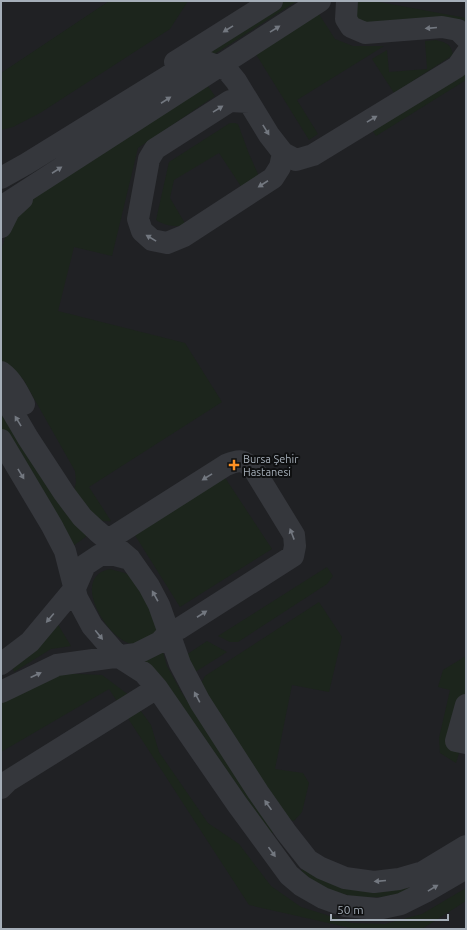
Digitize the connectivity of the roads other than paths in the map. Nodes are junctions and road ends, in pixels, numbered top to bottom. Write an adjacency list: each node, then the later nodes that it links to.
1 (272, 1): 9 (street, one-way to 9)
2 (320, 1): 6 (street, one-way to 2)
3 (347, 1): 4 (street, one-way to 3)
4 (466, 38)
5 (466, 54): 8 (street, one-way to 5)
6 (218, 66): 7 (street); 10 (street); 11 (street, one-way to 6)
7 (249, 102): 8 (street, one-way to 8); 8 (street, one-way to 7)
8 (283, 153)
9 (1, 164)
10 (1, 178)
11 (38, 183): 12 (street); 13 (street)
12 (1, 207)
13 (1, 227)
14 (1, 372): 17 (street)
15 (1, 392): 17 (street, one-way to 15)
16 (1, 440): 20 (street, one-way to 20)
17 (67, 498): 18 (street)
18 (108, 540): 19 (street); 21 (street, one-way to 18)
19 (130, 559): 20 (street); 21 (street, one-way to 19)
20 (75, 588): 22 (street, one-way to 22); 23 (street, one-way to 23)
21 (168, 633): 22 (street); 29 (street, one-way to 21)
22 (119, 657): 24 (street); 25 (street, one-way to 22)
23 (1, 664)
24 (157, 688): 28 (street); 30 (street, one-way to 30)
25 (1, 692)
26 (466, 705): 27 (street)
27 (466, 743)
28 (1, 788)
29 (466, 846)
30 (466, 868)

